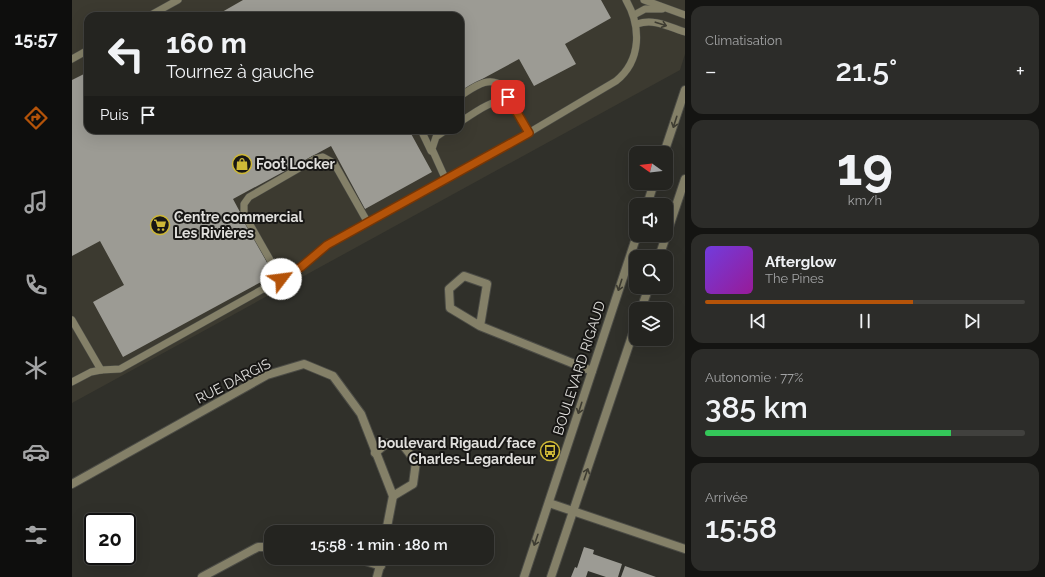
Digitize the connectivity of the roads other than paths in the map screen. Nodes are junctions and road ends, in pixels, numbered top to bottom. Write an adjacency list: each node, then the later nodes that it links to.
1 (178, 0): 5 (lane)
2 (626, 0): 6 (lane)
3 (644, 0): 4 (lane)
4 (667, 9): 6 (lane); 7 (lane)
5 (156, 12)
6 (634, 15): 8 (lane)
7 (685, 15)
8 (637, 24): 9 (lane, one-way to 9); 16 (lane)
9 (685, 32)
10 (84, 52): 11 (lane)
11 (72, 59)
12 (685, 90): 19 (street, one-way to 19)
13 (464, 94): 14 (lane)
14 (514, 107): 15 (lane); 16 (lane)
15 (464, 120)
16 (529, 133): 22 (lane)
17 (423, 134): 20 (lane)
18 (439, 134): 20 (lane)
19 (666, 146)
20 (433, 155): 22 (lane)
21 (685, 179): 25 (street)
22 (446, 180): 23 (lane)
23 (368, 223): 26 (lane); 26 (lane)
24 (635, 242): 31 (street, BOULEVARD RIGAUD, one-way to 31)
25 (661, 250)
26 (281, 279): 30 (lane)
27 (72, 320): 30 (lane)
28 (480, 326): 28 (street); 31 (street)
29 (629, 345): 37 (street, one-way to 29)
30 (101, 370): 32 (lane)
31 (592, 371): 36 (street, BOULEVARD RIGAUD, one-way to 36)
32 (72, 382)
33 (374, 452): 34 (street, RUE DARGIS); 35 (street, RUE DARGIS); 35 (street)
34 (72, 484)
35 (393, 496): 38 (street)
36 (549, 504): 37 (street); 44 (street, BOULEVARD RIGAUD, one-way to 44)
37 (573, 510): 40 (street); 45 (street)
38 (387, 525)
39 (264, 547): 42 (street)
40 (685, 549)
41 (380, 565): 43 (street)
42 (202, 577)
43 (377, 577)
44 (524, 577)
45 (551, 577)

